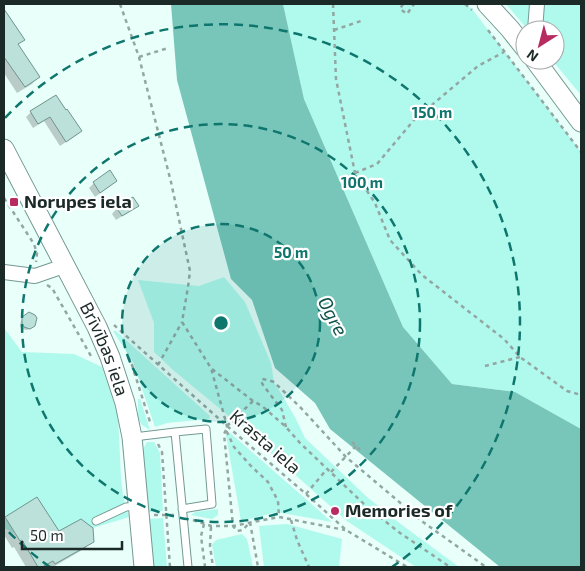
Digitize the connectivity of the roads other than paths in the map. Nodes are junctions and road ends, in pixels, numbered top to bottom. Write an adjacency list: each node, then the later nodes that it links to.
1 (537, 4): 3 (street)
2 (482, 10): 4 (main road)
3 (536, 20)
4 (515, 35)
5 (542, 70): 6 (main road)
6 (581, 122)
7 (4, 148): 8 (main road, Brīvības iela)
8 (64, 266): 9 (street); 11 (main road, Brīvības iela)
9 (4, 272)
10 (175, 432): 11 (lane); 12 (lane); 12 (lane)
11 (132, 437): 13 (main road, Brīvības iela)
12 (182, 509): 16 (lane)
13 (138, 511): 14 (lane); 15 (main road, Brīvības iela)
14 (96, 521)
15 (144, 567)
16 (188, 567)

